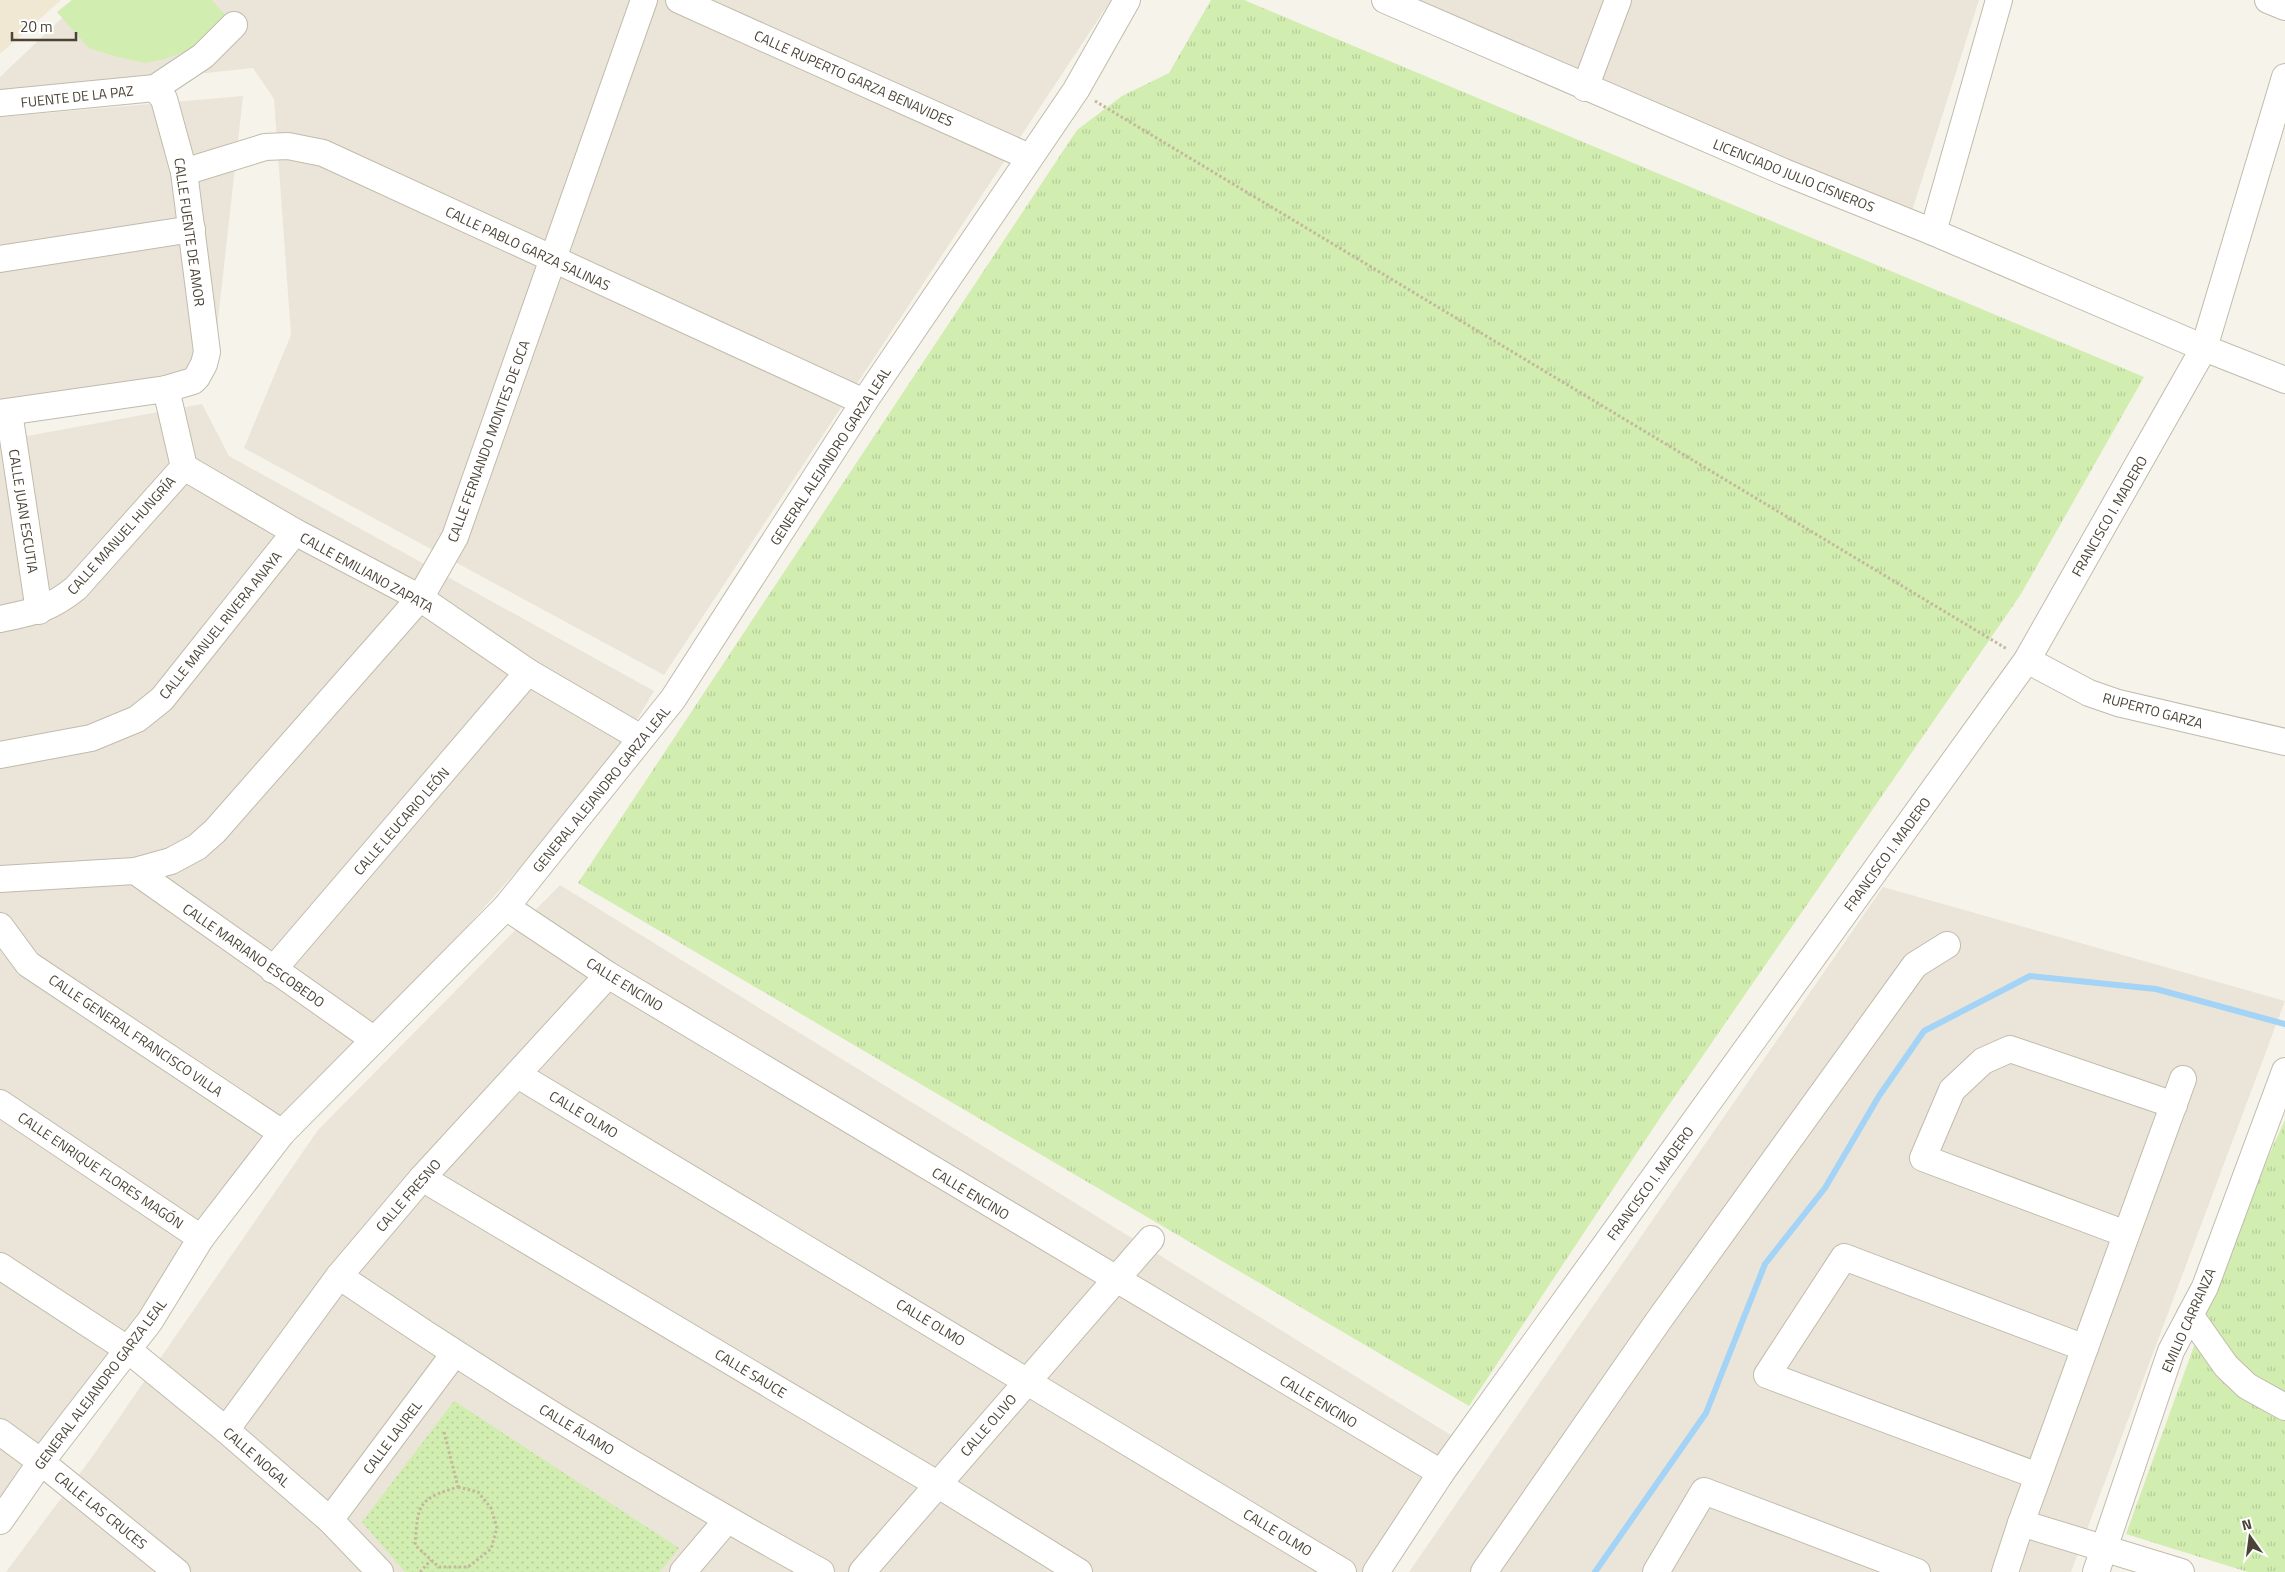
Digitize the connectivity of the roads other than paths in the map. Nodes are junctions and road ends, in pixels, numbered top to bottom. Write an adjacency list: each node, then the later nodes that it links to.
1 (644, 0): 19 (street, CALLE FERNANDO MONTES DE OCA)
2 (679, 0): 14 (street, CALLE RUPERTO GARZA BENAVIDES)
3 (1127, 0): 14 (street, GENERAL ALEJANDRO GARZA LEAL)
4 (1385, 0): 12 (street, LICENCIADO JULIO CISNEROS)
5 (1618, 0): 12 (street)
6 (1999, 0): 17 (street)
7 (2268, 0): 8 (street)
8 (2285, 8)
9 (234, 25): 11 (street)
10 (2285, 77): 20 (street, FRANCISCO I. MADERO)
11 (155, 88): 13 (street, FUENTE DE LA PAZ); 15 (street, CALLE FUENTE DE AMOR)
12 (1585, 88): 17 (street, LICENCIADO JULIO CISNEROS)
13 (0, 104)
14 (1029, 156): 23 (street, GENERAL ALEJANDRO GARZA LEAL)
15 (184, 172): 16 (street, CALLE FUENTE DE AMOR); 19 (street, CALLE PABLO GARZA SALINAS)
16 (192, 229): 18 (street); 22 (street, CALLE FUENTE DE AMOR)
17 (1932, 232): 20 (street, LICENCIADO JULIO CISNEROS)
18 (0, 259)
19 (552, 259): 23 (street, CALLE PABLO GARZA SALINAS); 27 (street, CALLE FERNANDO MONTES DE OCA)
20 (2204, 348): 21 (street, LICENCIADO JULIO CISNEROS); 30 (street, FRANCISCO I. MADERO)
21 (2285, 380)
22 (166, 389): 24 (street); 25 (street)
23 (864, 402): 32 (street, GENERAL ALEJANDRO GARZA LEAL)
24 (4, 413): 28 (street, CALLE JUAN ESCUTIA)
25 (184, 467): 26 (street, CALLE EMILIANO ZAPATA); 28 (street, CALLE MANUEL HUNGRÍA)
26 (295, 532): 27 (street, CALLE EMILIANO ZAPATA); 34 (street, CALLE MANUEL RIVERA ANAYA)
27 (420, 598): 31 (street, CALLE EMILIANO ZAPATA); 35 (street, CALLE FERNANDO MONTES DE OCA)
28 (39, 611): 29 (street, CALLE MANUEL HUNGRÍA)
29 (0, 619)
30 (2027, 660): 33 (street, RUPERTO GARZA); 65 (street, FRANCISCO I. MADERO)
31 (528, 672): 32 (street, CALLE EMILIANO ZAPATA); 40 (street, CALLE LEUCARIO LEÓN)
32 (641, 738): 37 (street, GENERAL ALEJANDRO GARZA LEAL)
33 (2285, 742)
34 (0, 755)
35 (135, 871): 36 (street, CALLE FERNANDO MONTES DE OCA); 40 (street, CALLE MARIANO ESCOBEDO)
36 (0, 879)
37 (506, 906): 41 (street, CALLE ENCINO); 42 (street, GENERAL ALEJANDRO GARZA LEAL)
38 (0, 926): 48 (street, CALLE GENERAL FRANCISCO VILLA)
39 (1947, 945): 81 (street)
40 (273, 970): 42 (street, CALLE MARIANO ESCOBEDO)
41 (608, 975): 44 (street, CALLE FRESNO); 55 (street, CALLE ENCINO)
42 (373, 1039): 48 (street, GENERAL ALEJANDRO GARZA LEAL)
43 (2285, 1074): 56 (street, EMILIO CARRANZA)
44 (518, 1075): 49 (street, CALLE FRESNO); 60 (street, CALLE OLMO)
45 (2183, 1079): 47 (street)
46 (0, 1103): 51 (street, CALLE ENRIQUE FLORES MAGÓN)
47 (2174, 1105): 50 (street); 50 (street)
48 (282, 1133): 51 (street, GENERAL ALEJANDRO GARZA LEAL)
49 (422, 1178): 54 (street, CALLE FRESNO); 67 (street, CALLE SAUCE)
50 (2126, 1234): 57 (street)
51 (201, 1238): 58 (street, GENERAL ALEJANDRO GARZA LEAL)
52 (1151, 1238): 55 (street, CALLE OLIVO)
53 (0, 1266): 58 (street, CALLE NOGAL)
54 (339, 1276): 59 (street, CALLE ÁLAMO); 62 (street, CALLE FRESNO)
55 (1117, 1280): 60 (street, CALLE OLIVO); 65 (street, CALLE ENCINO)
56 (2190, 1315): 61 (street); 72 (street, EMILIO CARRANZA)
57 (2085, 1348): 66 (street); 66 (street)
58 (127, 1349): 62 (street, CALLE NOGAL); 64 (street, GENERAL ALEJANDRO GARZA LEAL)
59 (454, 1354): 68 (street, CALLE LAUREL); 69 (street, CALLE ÁLAMO)
60 (1027, 1380): 67 (street, CALLE OLIVO); 79 (street, CALLE OLMO)
61 (2285, 1407)
62 (226, 1430): 68 (street, CALLE NOGAL)
63 (0, 1432): 64 (street, CALLE LAS CRUCES)
64 (41, 1462): 70 (street, GENERAL ALEJANDRO GARZA LEAL); 73 (street, CALLE LAS CRUCES)
65 (1441, 1473): 80 (street, FRANCISCO I. MADERO)
66 (2038, 1476): 71 (street)
67 (938, 1484): 77 (street, CALLE OLIVO); 78 (street, CALLE SAUCE)
68 (330, 1520): 74 (street, CALLE NOGAL)
69 (727, 1520): 75 (street); 76 (street, CALLE ÁLAMO)
70 (0, 1521)
71 (2021, 1523): 72 (street); 84 (street)
72 (2105, 1548): 85 (street, EMILIO CARRANZA); 86 (street)
73 (177, 1572)
74 (380, 1572)
75 (683, 1572)
76 (820, 1572)
77 (862, 1572)
78 (1079, 1572)
79 (1343, 1572)
80 (1376, 1572)
81 (1484, 1572)
82 (1656, 1572): 83 (street)
83 (1917, 1572)
84 (2006, 1572)
85 (2096, 1572)
86 (2181, 1572)

